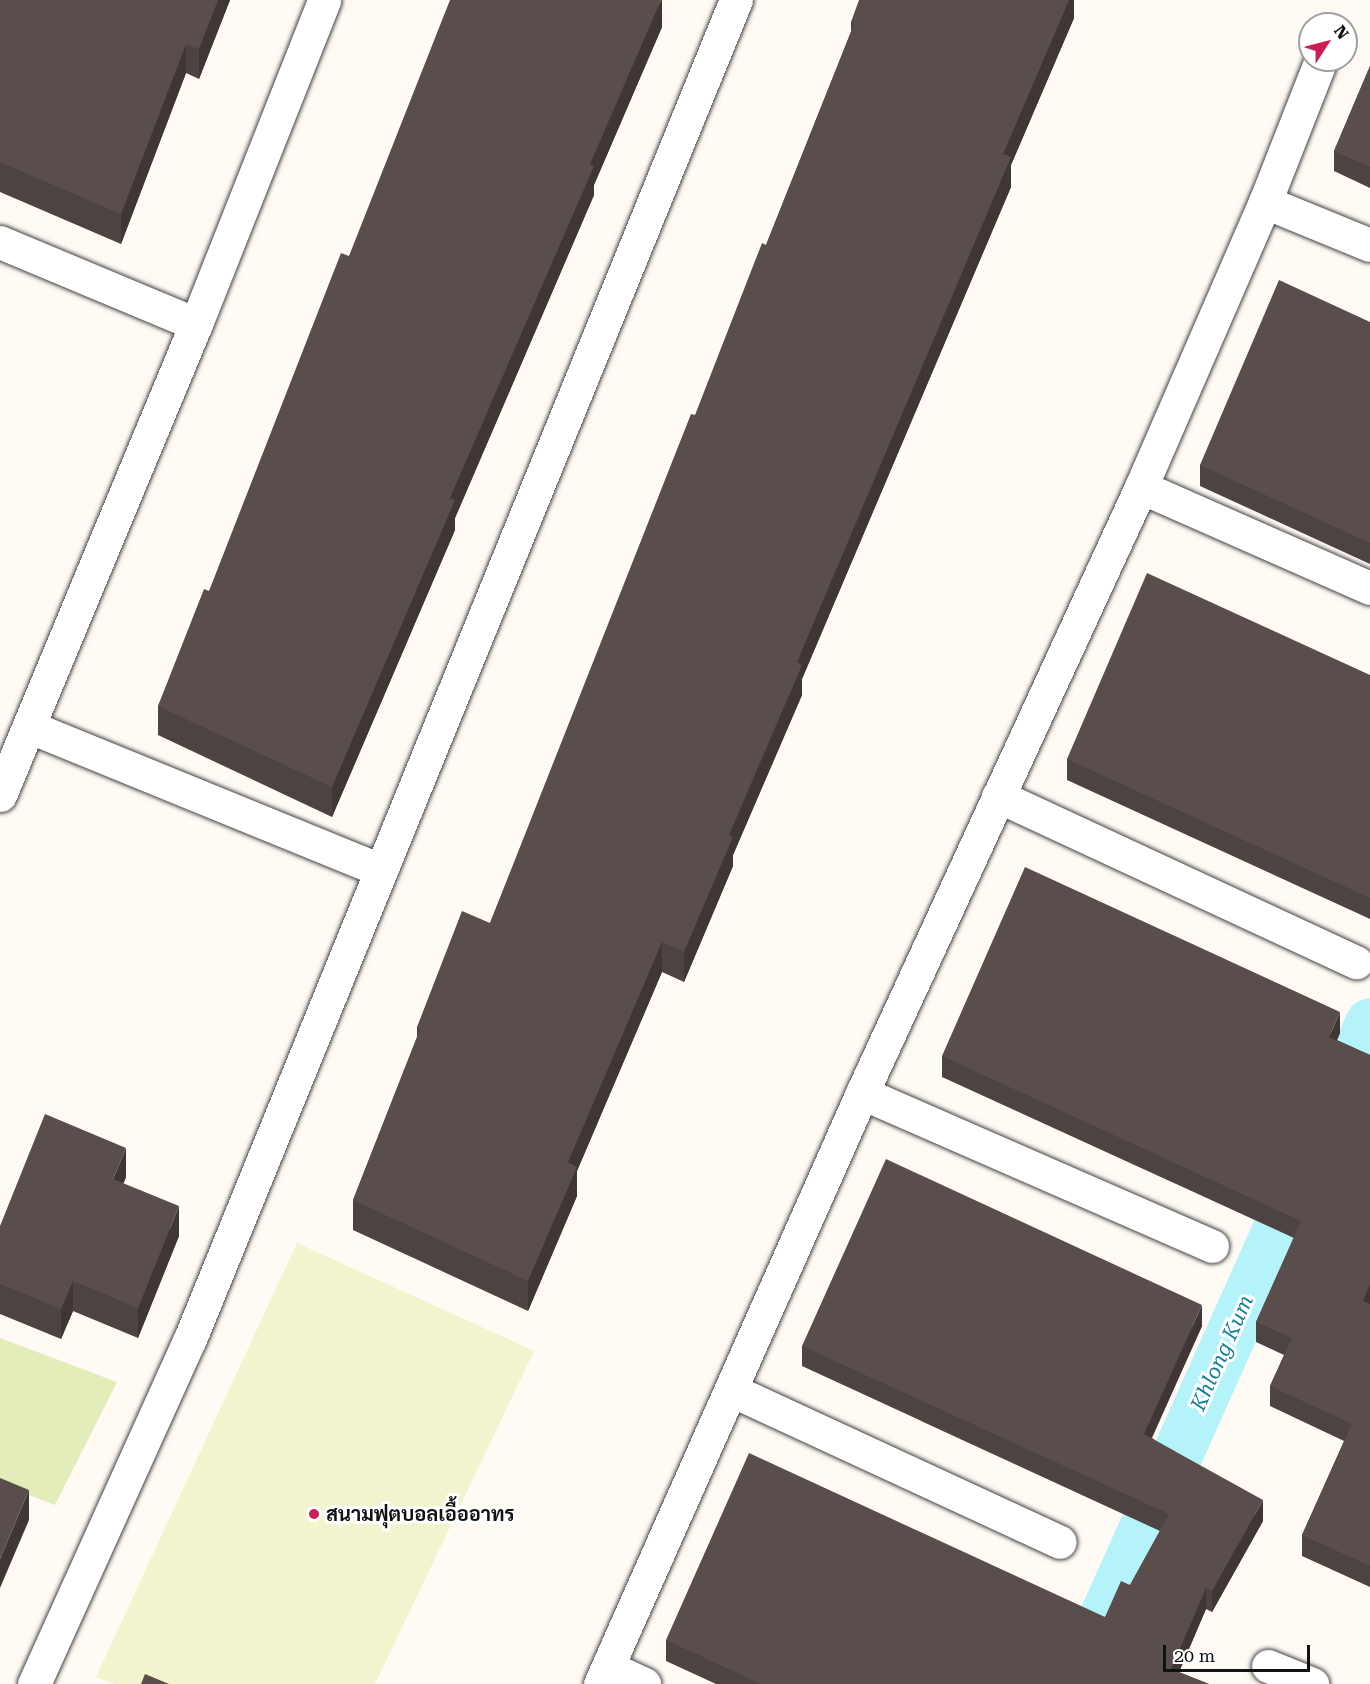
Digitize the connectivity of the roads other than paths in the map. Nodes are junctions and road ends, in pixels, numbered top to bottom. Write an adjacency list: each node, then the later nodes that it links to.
1 (324, 0): 7 (street)
2 (736, 0): 14 (street)
3 (1316, 72): 4 (street)
4 (1265, 201): 6 (street); 8 (street)
5 (0, 242): 7 (street)
6 (1370, 245)
7 (196, 324): 10 (street)
8 (1141, 487): 9 (street); 13 (street)
9 (1370, 588)
10 (30, 727): 11 (street); 14 (street)
11 (8, 755): 12 (street)
12 (0, 795)
13 (998, 796): 15 (street); 16 (street)
14 (381, 870): 22 (street)
15 (1356, 962)
16 (862, 1093): 17 (street); 18 (street)
17 (1212, 1246)
18 (730, 1390): 19 (street); 21 (street)
19 (1060, 1542)
20 (1268, 1666): 24 (street)
21 (604, 1676): 23 (street)
22 (34, 1684)
23 (644, 1684)
24 (1312, 1684)

